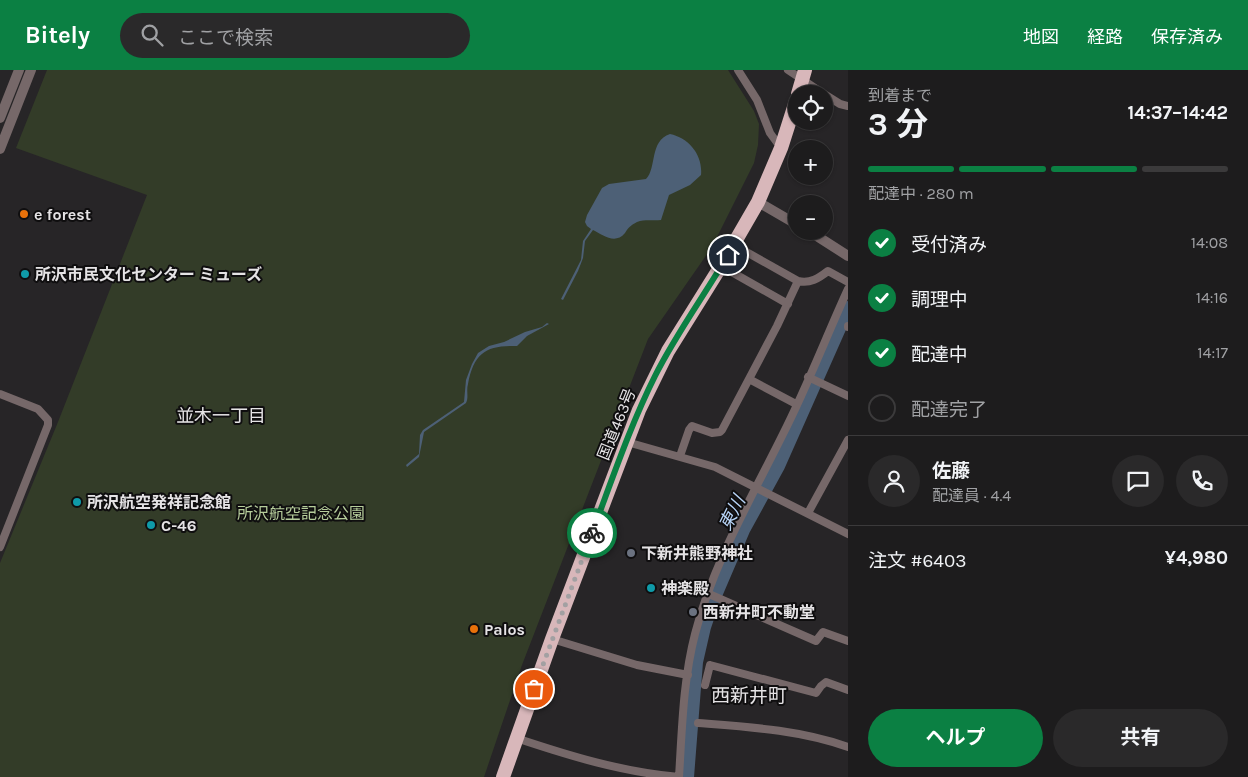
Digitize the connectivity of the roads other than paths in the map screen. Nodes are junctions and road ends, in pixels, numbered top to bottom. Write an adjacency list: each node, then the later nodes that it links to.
1 (19, 70): 8 (street)
2 (31, 70): 11 (street)
3 (738, 70): 10 (street)
4 (788, 70): 5 (street)
5 (802, 81)
6 (833, 100): 7 (street)
7 (848, 106)
8 (0, 118)
9 (788, 127): 10 (highway, 国道463号)
10 (781, 148): 12 (highway, 国道463号)
11 (0, 149)
12 (758, 202): 13 (street); 15 (highway, 国道463号)
13 (788, 219)
14 (823, 240): 16 (street)
15 (734, 244): 17 (highway, 国道463号); 18 (street)
16 (848, 256)
17 (722, 266): 21 (street); 28 (highway, 国道463号)
18 (798, 281): 19 (street); 21 (street)
19 (848, 282)
20 (848, 289): 22 (street)
21 (788, 304): 23 (street)
22 (810, 377): 25 (street); 26 (street)
23 (749, 380): 26 (street); 29 (street)
24 (0, 394): 33 (street)
25 (848, 396)
26 (796, 404): 30 (street)
27 (848, 440): 31 (street)
28 (627, 442): 29 (street); 35 (highway, 国道463号)
29 (680, 456): 30 (street)
30 (758, 488): 31 (street); 34 (street)
31 (808, 513): 32 (street)
32 (848, 534)
33 (0, 547)
34 (710, 594): 36 (street); 37 (street)
35 (552, 639): 37 (street); 41 (highway, 国道463号)
36 (848, 640)
37 (688, 675): 44 (street)
38 (705, 685): 39 (street)
39 (848, 690)
40 (698, 723): 42 (street)
41 (516, 738): 43 (highway, 国道463号); 44 (street)
42 (848, 747)
43 (503, 777)
44 (679, 777)

